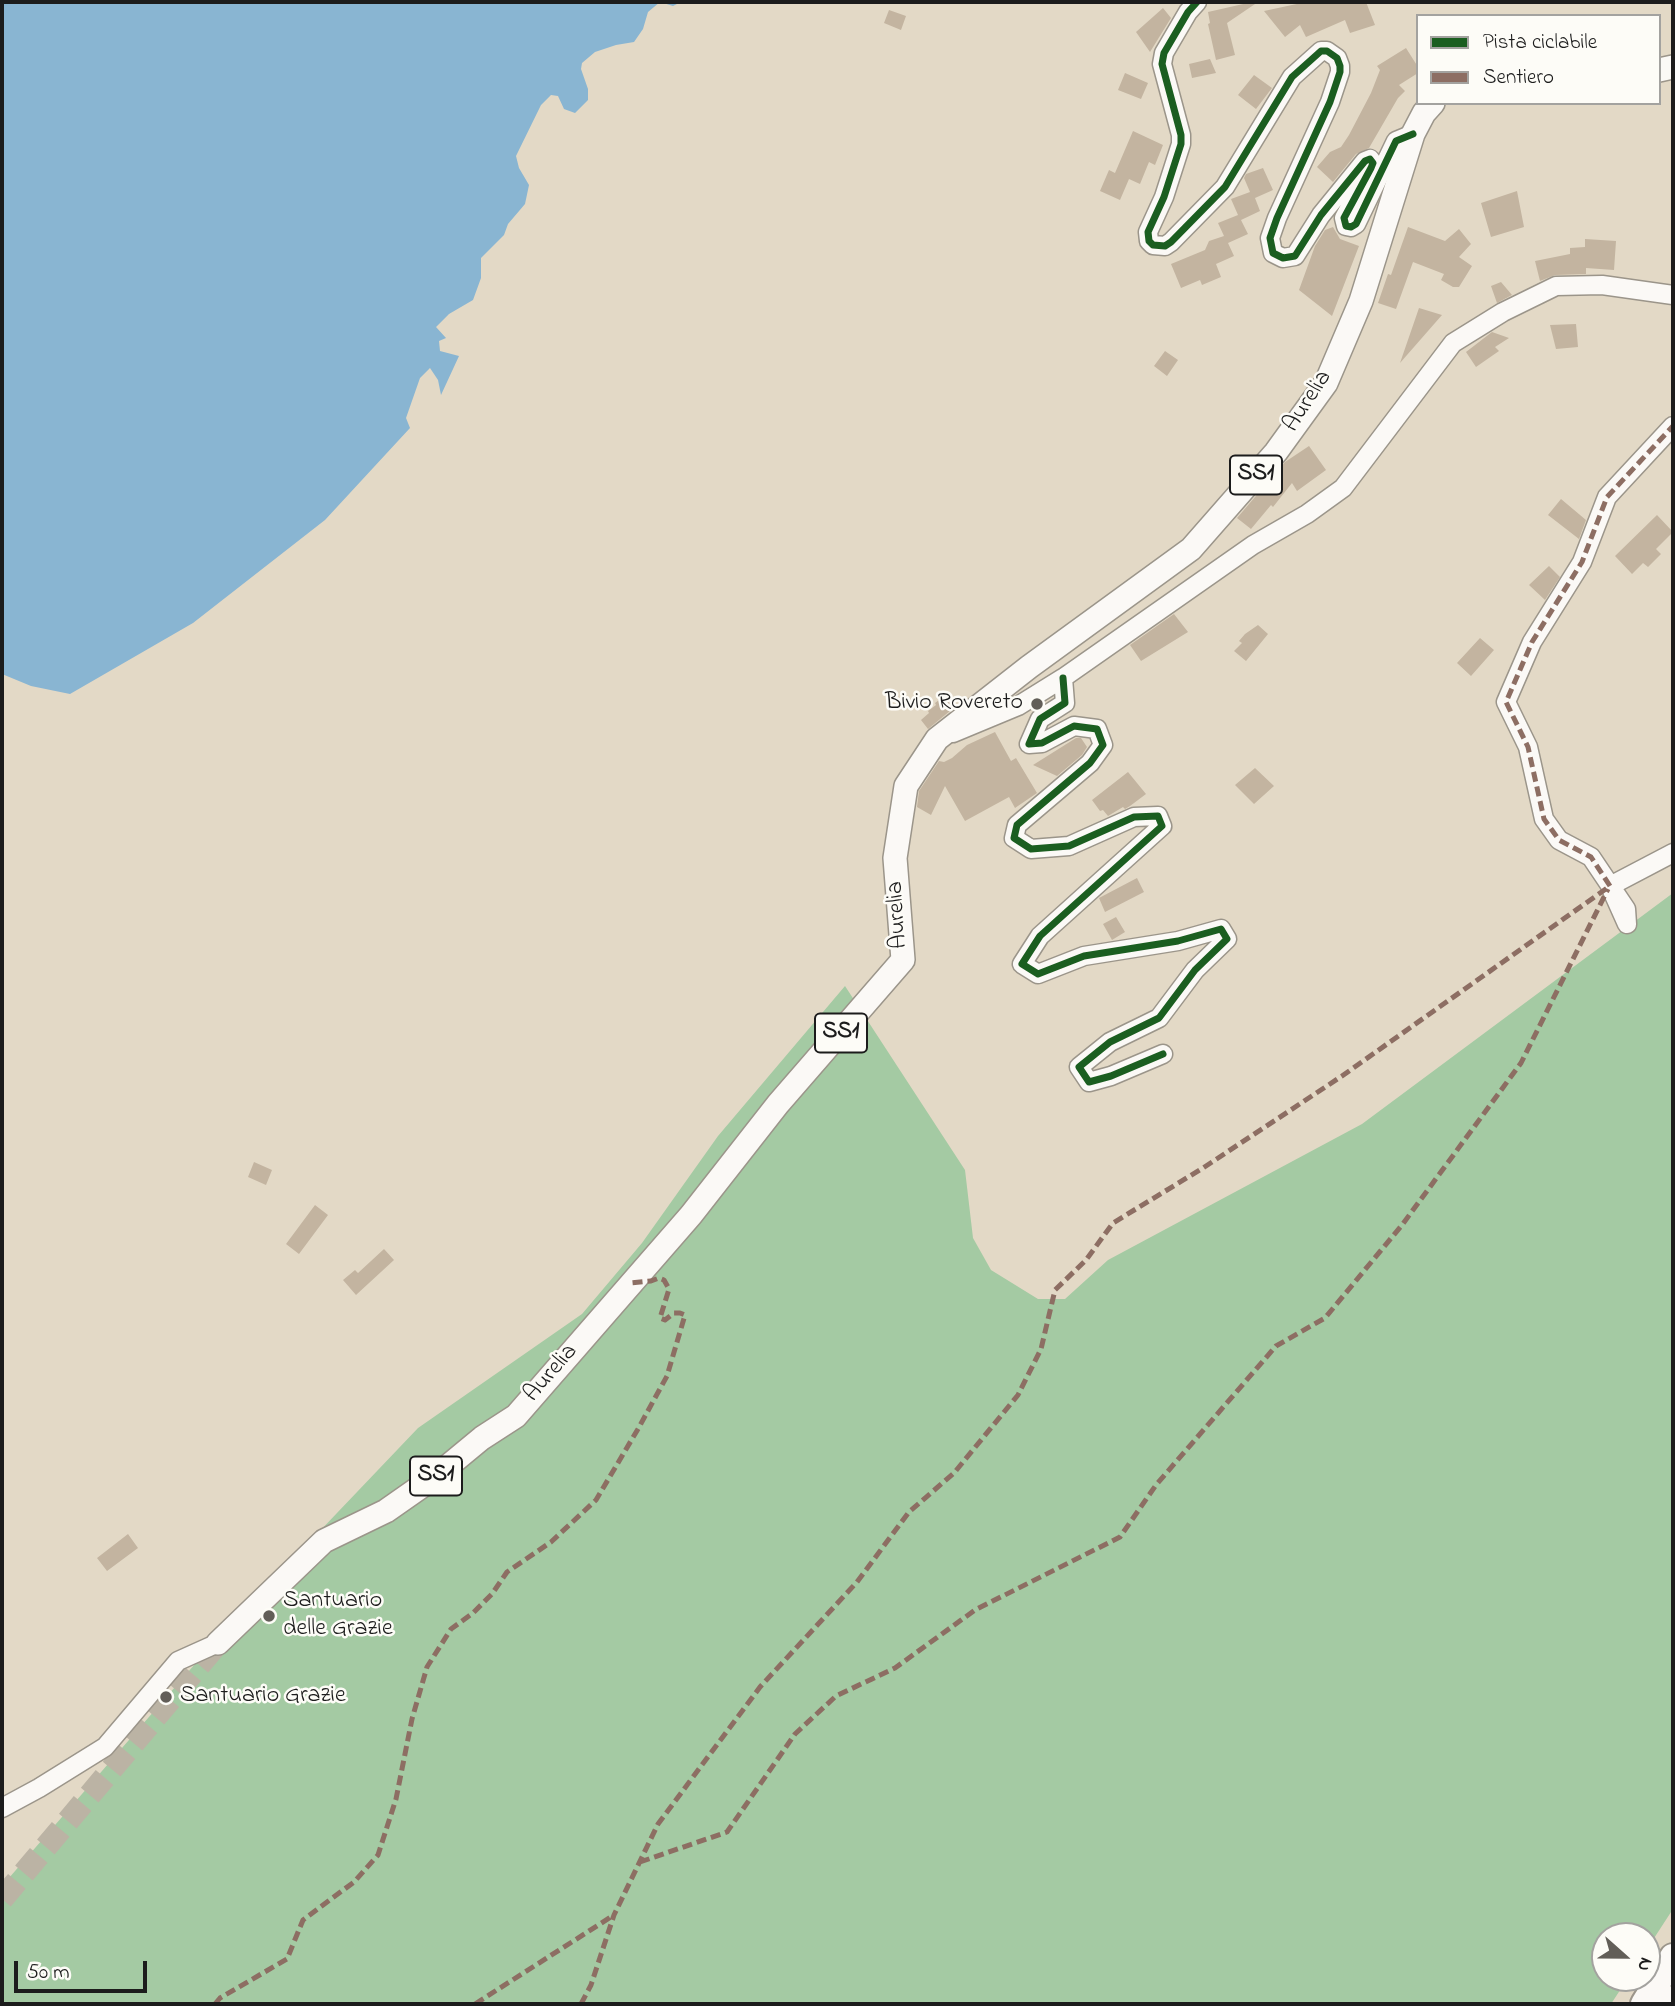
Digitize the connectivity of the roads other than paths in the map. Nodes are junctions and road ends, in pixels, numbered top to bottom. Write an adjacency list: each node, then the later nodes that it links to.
1 (1197, 2): 3 (street)
2 (1431, 105): 3 (main road, Aurelia / SS1)
3 (1413, 134): 7 (main road, Aurelia / SS1)
4 (1673, 295): 6 (street)
5 (1673, 426): 8 (street)
6 (1063, 677): 7 (street); 9 (street)
7 (937, 739): 10 (main road, Aurelia / SS1)
8 (1673, 853)
9 (1163, 1054)
10 (218, 1643): 11 (street)
11 (2, 1808)
12 (1673, 1957): 14 (highway)
13 (1673, 1999): 15 (highway)
14 (1644, 2004)
15 (1670, 2004)

